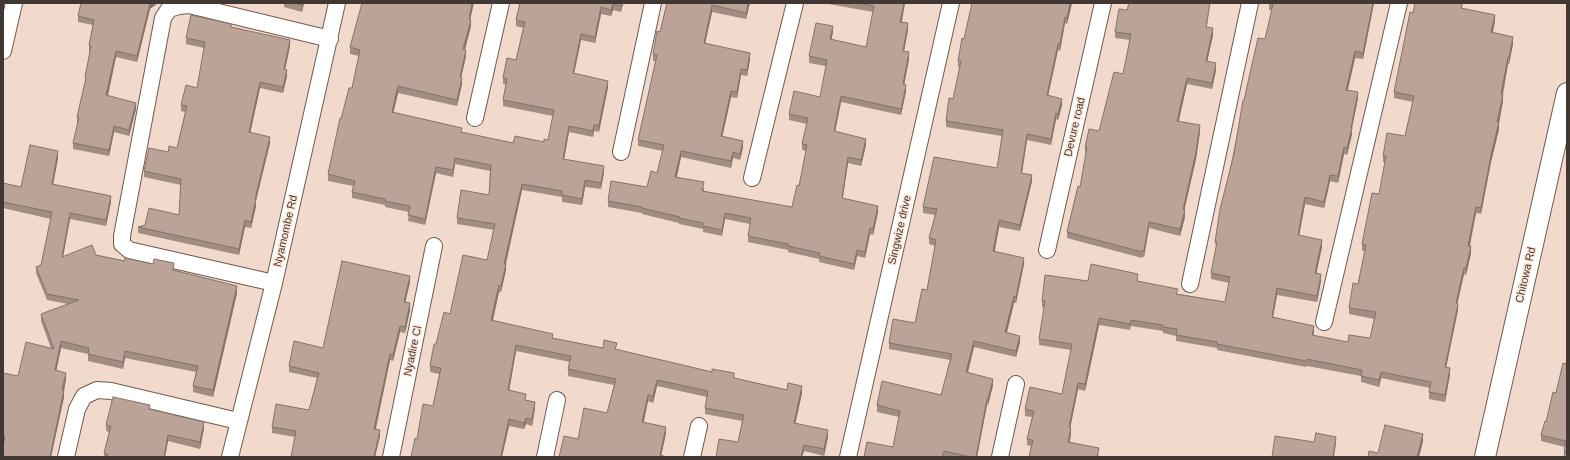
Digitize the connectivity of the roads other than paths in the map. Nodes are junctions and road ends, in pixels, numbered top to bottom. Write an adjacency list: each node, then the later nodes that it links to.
1 (14, 3): 11 (street)
2 (337, 3): 10 (street, Nyamombe Rd)
3 (501, 3): 13 (street)
4 (653, 3): 14 (street)
5 (795, 3): 15 (street)
6 (951, 3): 30 (street, Singwize drive)
7 (1103, 3): 17 (street, Devure road)
8 (1250, 3): 19 (street)
9 (1399, 3): 20 (street)
10 (330, 39): 18 (street, Nyamombe Rd); 18 (street)
11 (3, 51)
12 (1567, 93): 32 (street, Chitowa Rd)
13 (475, 118)
14 (621, 152)
15 (752, 178)
16 (434, 246): 27 (street, Nyadire Cl)
17 (1047, 250)
18 (274, 284): 23 (street, Nyamombe Rd)
19 (1190, 284)
20 (1324, 322)
21 (1016, 384): 31 (street)
22 (557, 400): 28 (street)
23 (238, 422): 25 (street); 26 (street, Nyamombe Rd)
24 (699, 426): 29 (street)
25 (66, 457)
26 (230, 457)
27 (391, 457)
28 (545, 457)
29 (692, 457)
30 (848, 457)
31 (1000, 457)
32 (1485, 457)

